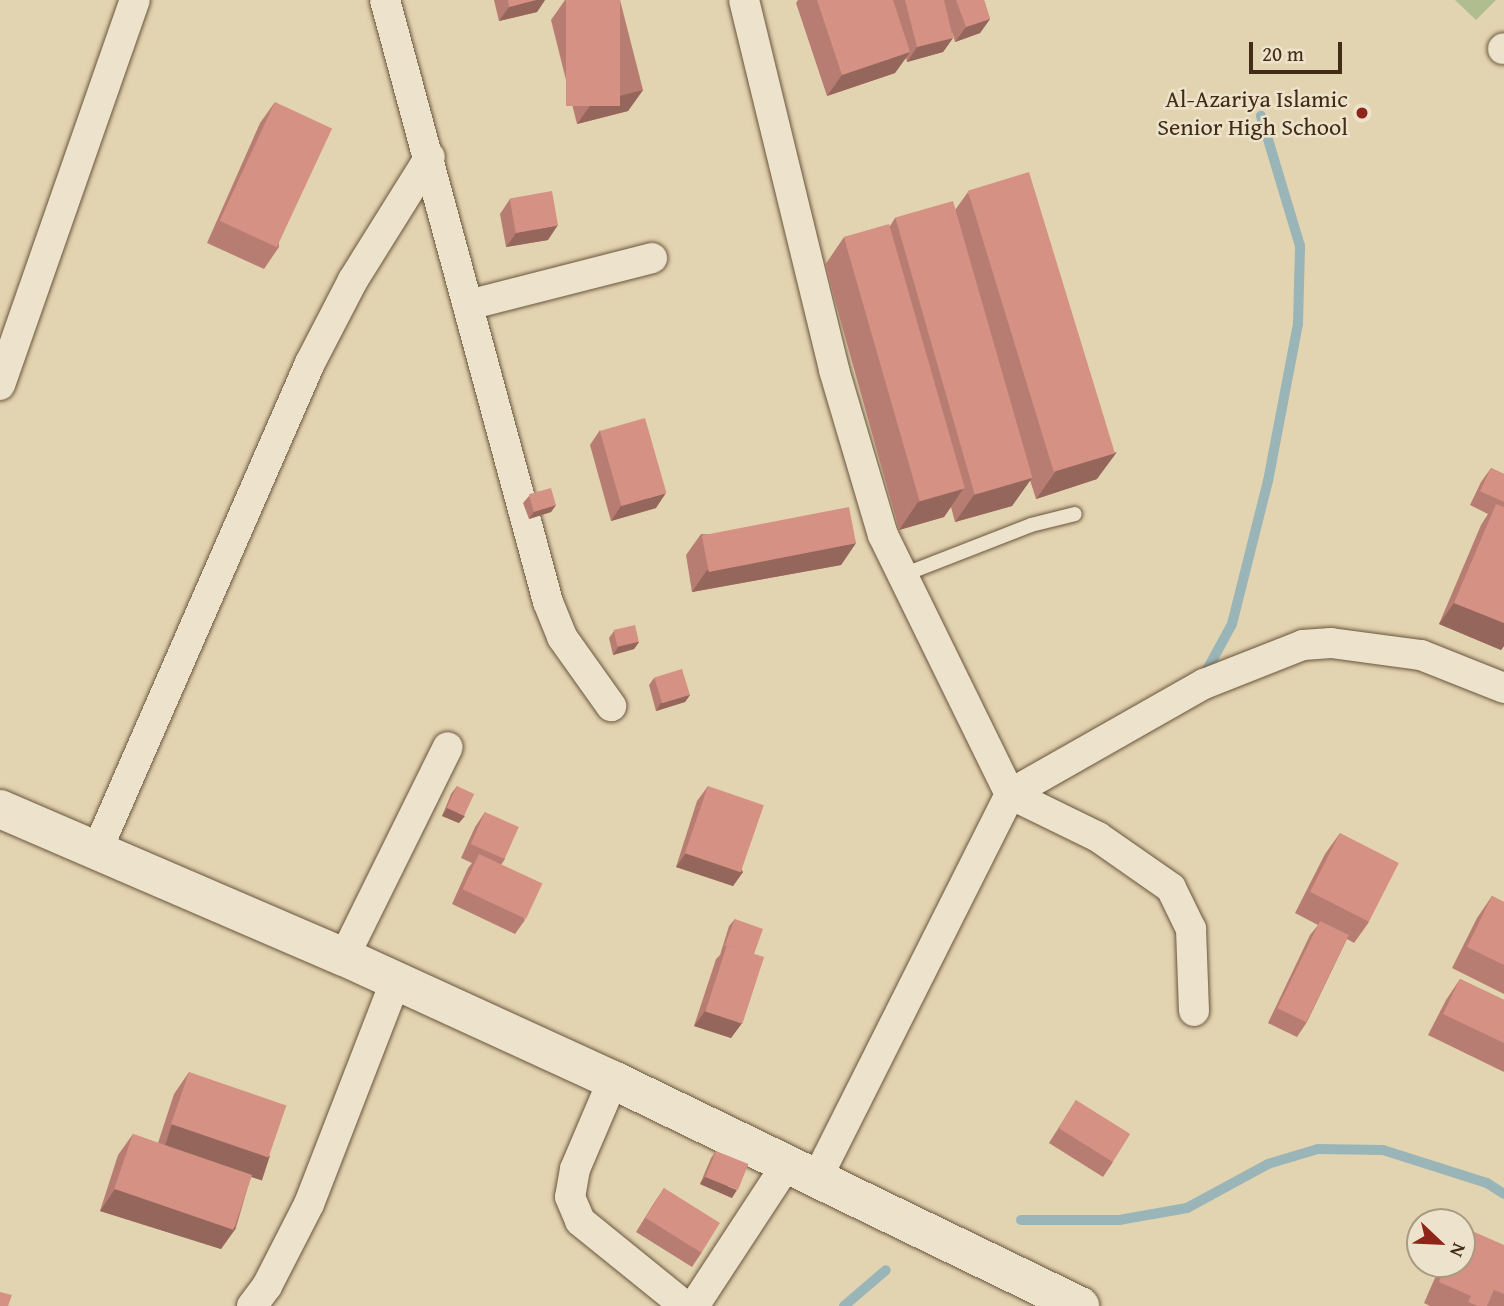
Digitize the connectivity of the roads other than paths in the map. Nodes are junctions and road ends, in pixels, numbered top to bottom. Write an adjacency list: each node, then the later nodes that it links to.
1 (135, 0): 7 (street)
2 (385, 0): 4 (street)
3 (744, 0): 9 (street)
4 (429, 157): 6 (street); 15 (street)
5 (652, 258): 6 (street)
6 (468, 305): 11 (street)
7 (3, 367)
8 (1075, 514): 9 (lane)
9 (903, 575): 13 (street)
10 (1504, 688): 13 (street)
11 (611, 706)
12 (448, 747): 16 (street)
13 (1010, 793): 18 (street); 20 (street)
14 (0, 808): 15 (street)
15 (98, 848): 16 (street)
16 (344, 957): 17 (street)
17 (396, 980): 19 (street); 21 (street)
18 (1194, 1011)
19 (613, 1080): 20 (street); 22 (street)
20 (802, 1171): 23 (street); 24 (street)
21 (252, 1306)
22 (685, 1306)
23 (694, 1306)
24 (1080, 1306)

